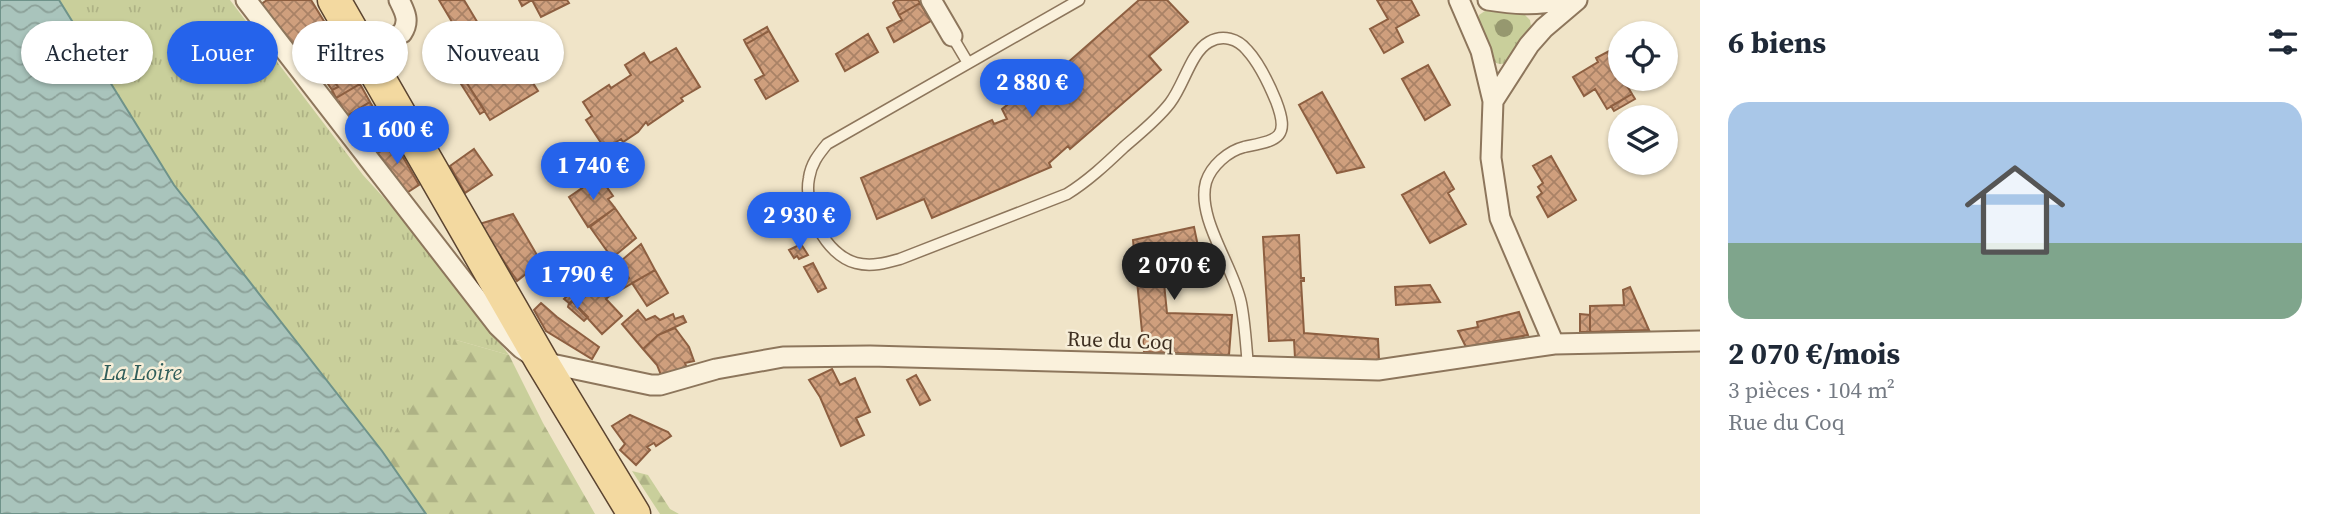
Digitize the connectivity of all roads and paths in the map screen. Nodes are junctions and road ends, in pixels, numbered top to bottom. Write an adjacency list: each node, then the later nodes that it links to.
1 (246, 0): 18 (street)
2 (334, 0): 10 (main road)
3 (399, 0): 11 (street)
4 (931, 0): 12 (street)
5 (1079, 0): 13 (lane)
6 (1459, 0): 15 (street)
7 (1488, 0): 8 (street)
8 (1560, 0)
9 (1577, 0): 15 (street)
10 (346, 21)
11 (408, 21)
12 (952, 36): 13 (lane)
13 (968, 63): 19 (lane)
14 (383, 84): 18 (main road)
15 (1493, 101): 17 (street)
16 (1700, 341): 17 (street, Rue du Coq)
17 (1554, 344): 19 (street, Rue du Coq)
18 (542, 362): 19 (street, Rue du Coq); 20 (main road)
19 (1248, 366)
20 (634, 514)

